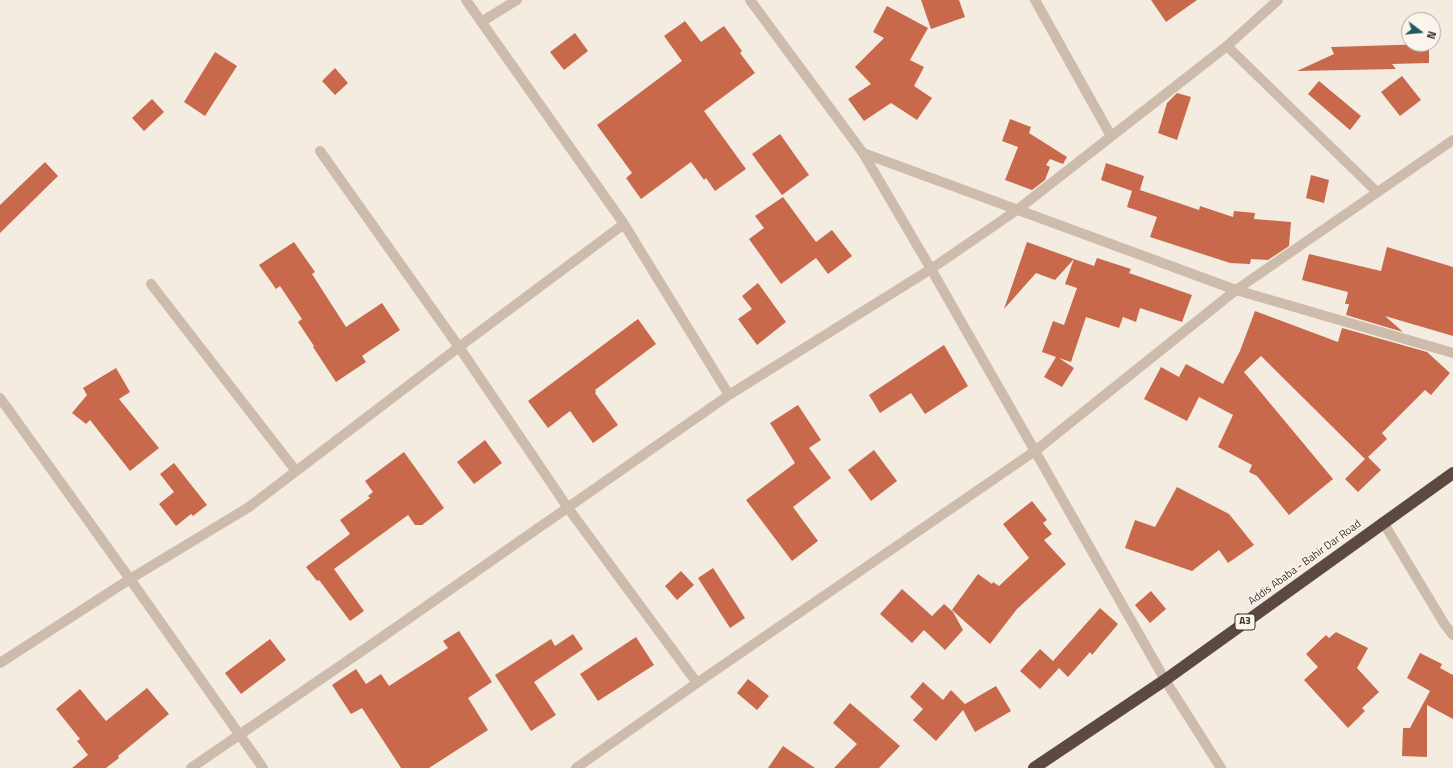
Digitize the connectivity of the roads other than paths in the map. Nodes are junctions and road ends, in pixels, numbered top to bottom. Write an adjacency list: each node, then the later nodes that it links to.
1 (466, 0): 6 (street)
2 (517, 0): 6 (street)
3 (750, 0): 11 (street)
4 (1035, 0): 8 (street)
5 (1278, 0): 7 (street)
6 (481, 22): 14 (street)
7 (1227, 46): 8 (street); 12 (street)
8 (1111, 136): 13 (street)
9 (1453, 140): 12 (street)
10 (320, 151): 18 (street)
11 (863, 154): 13 (street); 15 (street)
12 (1377, 192): 17 (street)
13 (1017, 210): 15 (street); 17 (street)
14 (624, 224): 18 (street); 20 (street)
15 (931, 269): 20 (street); 22 (street)
16 (150, 284): 23 (street)
17 (1236, 290): 19 (street); 22 (street)
18 (459, 346): 23 (street); 25 (street)
19 (1453, 353)
20 (729, 395): 25 (street)
21 (0, 398): 27 (street)
22 (1035, 451): 30 (street); 31 (street)
23 (296, 471): 27 (street)
24 (1453, 473): 26 (highway, Addis Ababa - Bahir Dar Road / A3)
25 (568, 508): 31 (street); 32 (street)
26 (1383, 522): 28 (street); 30 (highway, Addis Ababa - Bahir Dar Road / A3)
27 (130, 579): 29 (street); 32 (street)
28 (1453, 635)
29 (0, 663)
30 (1165, 680): 36 (highway, Addis Ababa - Bahir Dar Road / A3); 37 (street)
31 (697, 683): 35 (street)
32 (240, 735): 33 (street); 34 (street)
33 (191, 768)
34 (263, 768)
35 (576, 768)
36 (1034, 768)
37 (1221, 768)

